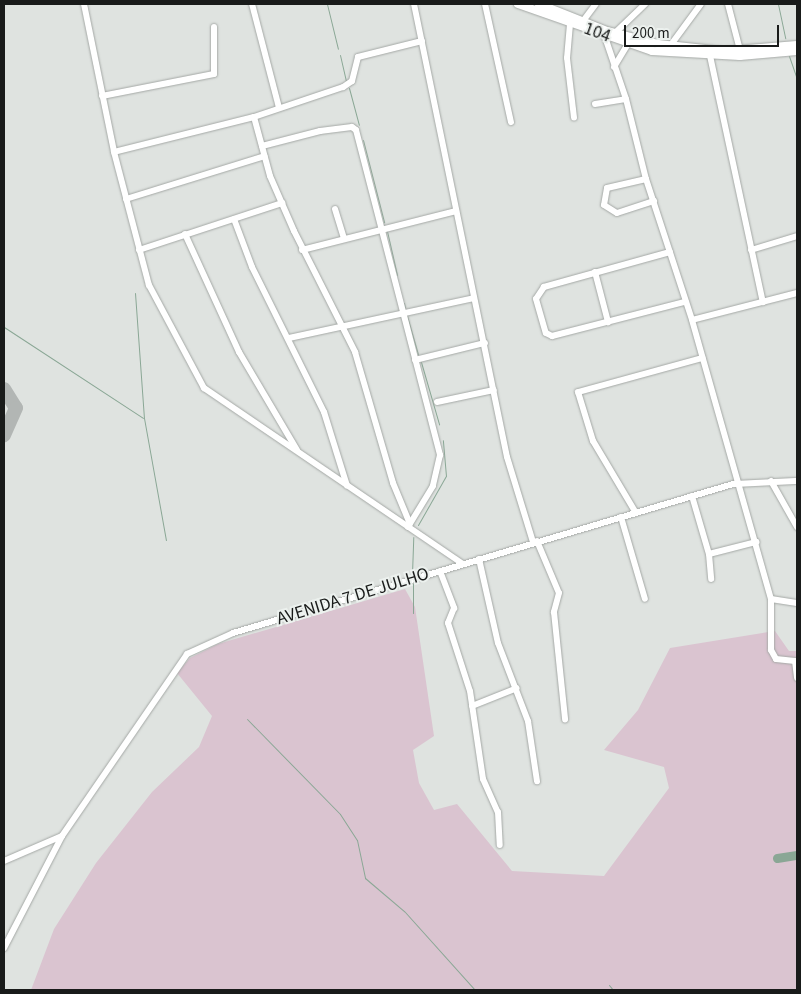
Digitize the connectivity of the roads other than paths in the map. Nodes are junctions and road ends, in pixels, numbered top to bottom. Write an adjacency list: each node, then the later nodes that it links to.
1 (84, 4): 22 (street)
2 (252, 4): 25 (street)
3 (414, 4): 15 (street)
4 (485, 4): 28 (street)
5 (518, 4): 12 (street, 104)
6 (540, 4): 11 (street)
7 (596, 4): 11 (street)
8 (645, 4): 14 (street)
9 (701, 4): 17 (street)
10 (728, 4): 19 (street)
11 (583, 21): 14 (street)
12 (570, 24): 14 (street, 104); 27 (street)
13 (214, 27): 22 (street)
14 (609, 34): 16 (street, 104); 17 (street); 21 (street)
15 (422, 41): 25 (street); 37 (street)
16 (628, 44): 20 (street, 104); 21 (street)
17 (670, 46): 20 (street)
18 (794, 48): 19 (street); 20 (street, 104)
19 (740, 50): 20 (street)
20 (709, 53): 45 (street)
21 (614, 67): 23 (street)
22 (102, 96): 30 (street)
23 (626, 98): 24 (street); 32 (street)
24 (595, 104)
25 (279, 108): 26 (street)
26 (254, 117): 29 (street); 30 (street)
27 (574, 118)
28 (511, 122)
29 (262, 146): 31 (street); 39 (street)
30 (114, 152): 33 (street)
31 (265, 156): 33 (street); 35 (street)
32 (646, 179): 34 (street); 34 (street)
33 (126, 199): 43 (street)
34 (654, 201): 46 (street)
35 (282, 203): 38 (street); 44 (street)
36 (335, 208): 42 (street)
37 (456, 211): 39 (street); 49 (street)
38 (234, 219): 40 (street); 56 (street)
39 (382, 229): 42 (street); 52 (street)
40 (185, 234): 43 (street); 62 (street)
41 (797, 236): 45 (street)
42 (344, 239): 44 (street)
43 (139, 250): 62 (street)
44 (302, 250): 55 (street)
45 (751, 250): 51 (street)
46 (670, 252): 47 (street); 50 (street)
47 (595, 272): 54 (street); 54 (street)
48 (797, 294): 51 (street)
49 (474, 298): 52 (street); 57 (street)
50 (684, 302): 53 (street); 54 (street)
51 (763, 302): 53 (street)
52 (402, 313): 55 (street); 59 (street)
53 (692, 320): 58 (street)
54 (608, 322)
55 (340, 330): 56 (street); 70 (street)
56 (289, 338): 66 (street)
57 (485, 343): 59 (street); 60 (street)
58 (702, 358): 65 (street); 68 (street)
59 (414, 360): 70 (street)
60 (494, 390): 61 (street); 72 (street)
61 (437, 402)
62 (299, 454): 66 (street)
63 (771, 481): 64 (street, AVENIDA 7 DE JULHO); 65 (street, AVENIDA 7 DE JULHO); 71 (street)
64 (797, 481)
65 (738, 482): 67 (street, AVENIDA 7 DE JULHO); 73 (street)
66 (347, 486): 70 (street)
67 (692, 496): 68 (street, AVENIDA 7 DE JULHO); 74 (street)
68 (636, 513): 69 (street, AVENIDA 7 DE JULHO)
69 (621, 517): 72 (street, AVENIDA 7 DE JULHO); 79 (street)
70 (409, 526): 76 (street)
71 (797, 527)
72 (535, 542): 75 (street, AVENIDA 7 DE JULHO); 85 (street)
73 (756, 542): 74 (street); 80 (street)
74 (709, 554): 78 (street)
75 (479, 559): 76 (street, AVENIDA 7 DE JULHO); 83 (street)
76 (463, 564): 77 (street, AVENIDA 7 DE JULHO)
77 (440, 571): 84 (street); 87 (street, AVENIDA 7 DE JULHO)
78 (711, 579)
79 (645, 599)
80 (772, 599): 81 (street); 82 (street)
81 (797, 603)
82 (797, 678)
83 (517, 688): 84 (street); 86 (street)
84 (472, 706): 88 (street)
85 (565, 719)
86 (537, 781)
87 (62, 836): 89 (street); 90 (street, AVENIDA 7 DE JULHO)
88 (500, 845)
89 (4, 861)
90 (4, 948)

